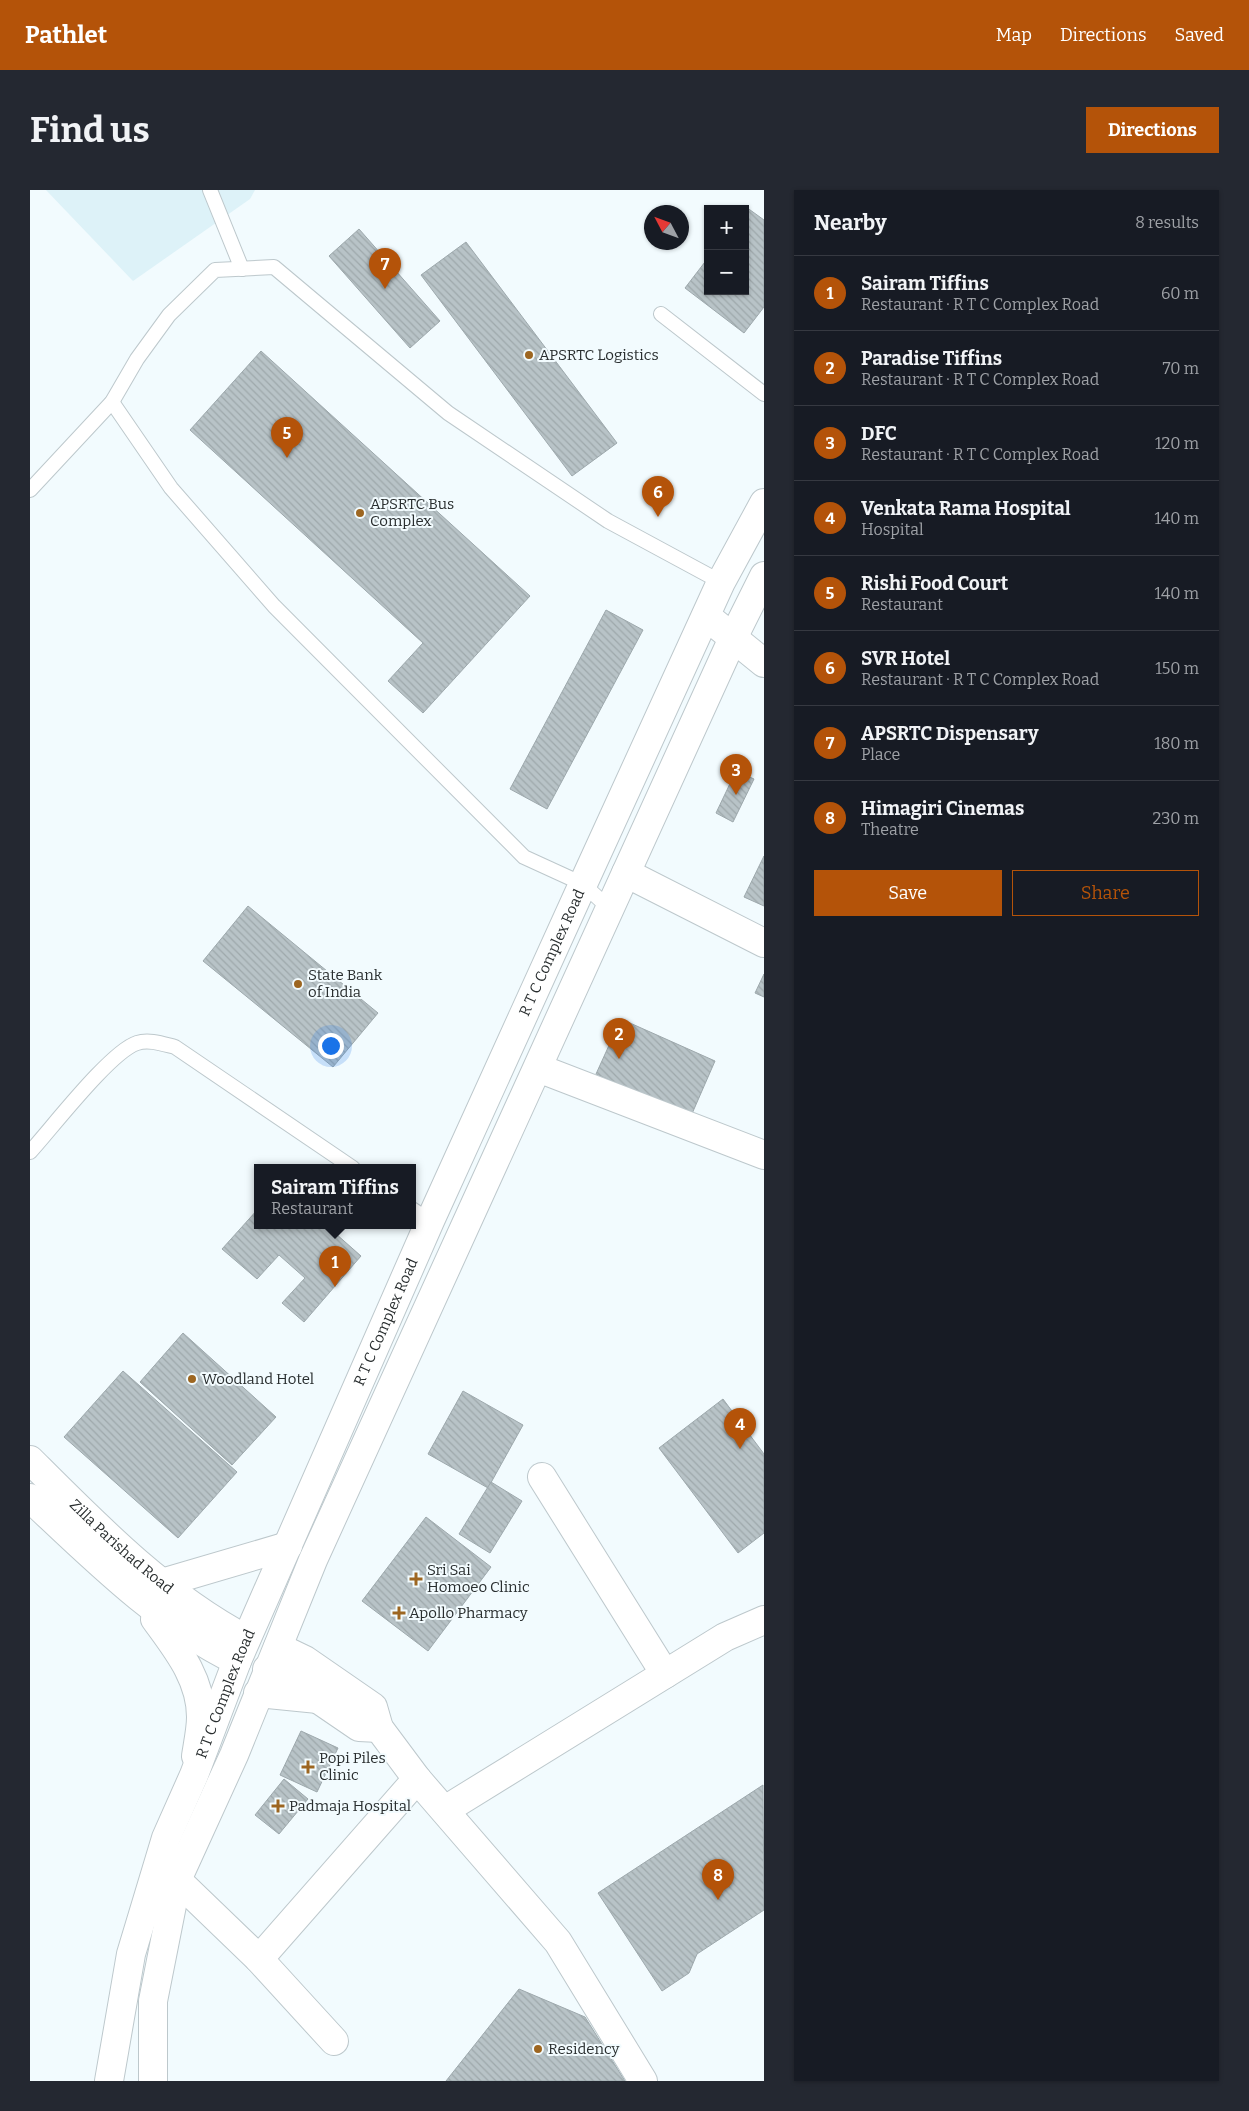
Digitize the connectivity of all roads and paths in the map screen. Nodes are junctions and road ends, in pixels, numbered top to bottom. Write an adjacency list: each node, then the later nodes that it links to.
1 (210, 190): 2 (lane)
2 (242, 269): 5 (lane); 9 (lane)
3 (661, 314): 4 (lane)
4 (764, 394)
5 (112, 402): 6 (lane); 14 (lane)
6 (30, 490)
7 (764, 503): 9 (main road, R T C Complex Road)
8 (764, 576): 11 (main road)
9 (721, 582): 10 (main road, R T C Complex Road)
10 (706, 616): 11 (main road); 14 (main road, R T C Complex Road)
11 (733, 638): 12 (main road); 13 (main road)
12 (764, 663)
13 (626, 873): 15 (main road); 16 (main road)
14 (583, 884): 15 (lane); 21 (main road, R T C Complex Road)
15 (610, 909): 17 (main road)
16 (764, 943)
17 (538, 1068): 19 (main road); 32 (main road)
18 (30, 1152): 20 (lane)
19 (764, 1156)
20 (347, 1164)
21 (421, 1215): 22 (main road, R T C Complex Road)
22 (416, 1227)
23 (415, 1229): 27 (main road, R T C Complex Road)
24 (30, 1460): 28 (main road, Zilla Parishad Road)
25 (542, 1477): 33 (main road)
26 (30, 1498): 29 (main road, Zilla Parishad Road)
27 (288, 1546): 28 (main road); 31 (main road, R T C Complex Road)
28 (162, 1583): 31 (main road, Zilla Parishad Road)
29 (138, 1596): 31 (main road); 35 (main road)
30 (764, 1620): 33 (main road)
31 (242, 1650): 32 (main road); 35 (main road, R T C Complex Road)
32 (268, 1670): 34 (main road); 34 (main road); 38 (main road)
33 (665, 1674): 37 (main road)
34 (379, 1728): 36 (main road)
35 (194, 1774): 41 (main road, R T C Complex Road)
36 (417, 1779): 37 (main road); 39 (main road)
37 (445, 1810): 43 (main road)
38 (177, 1880): 39 (main road); 42 (main road)
39 (259, 1959): 40 (main road)
40 (334, 2042)
41 (109, 2081)
42 (153, 2081)
43 (643, 2081)

